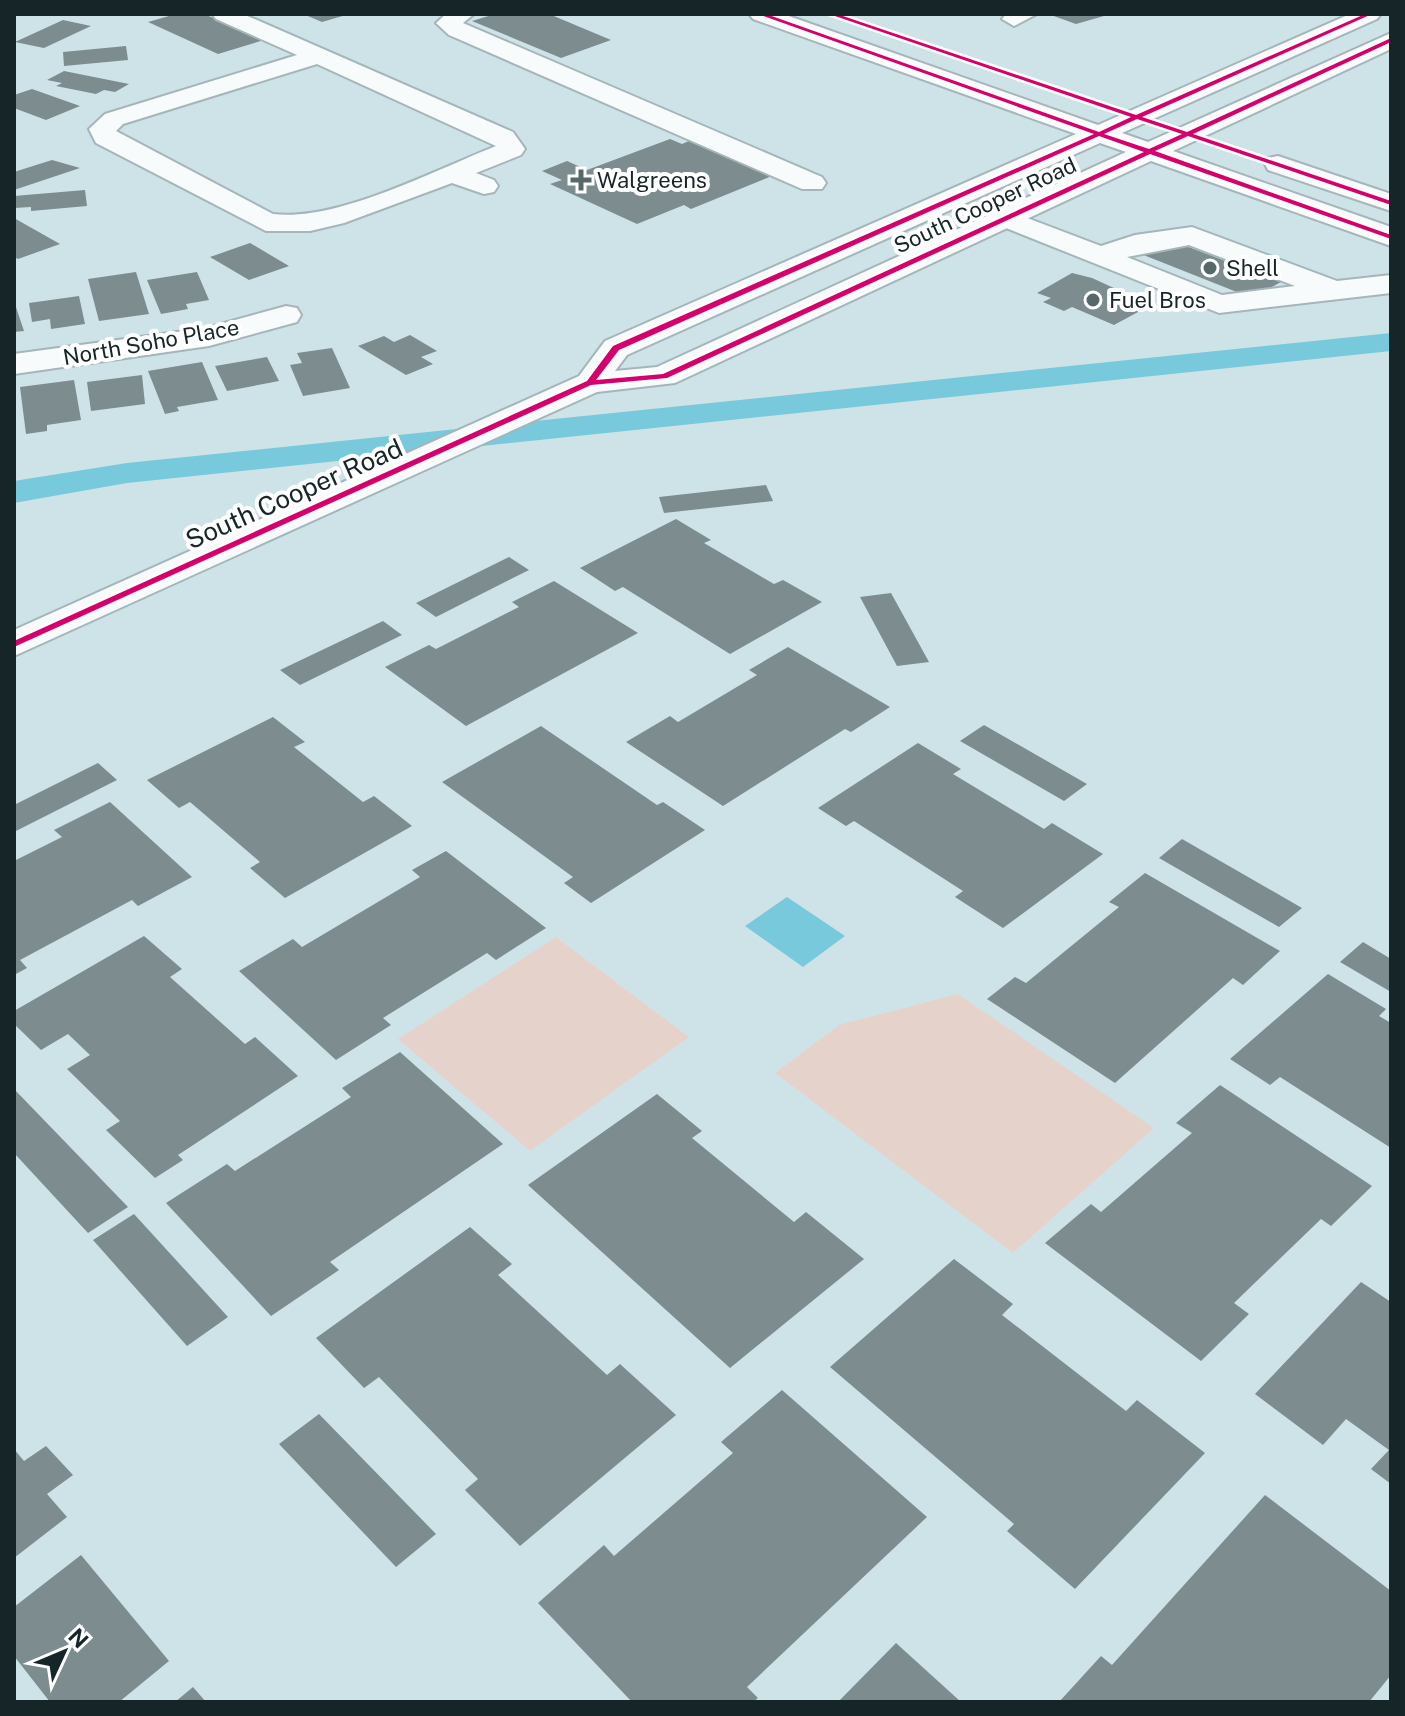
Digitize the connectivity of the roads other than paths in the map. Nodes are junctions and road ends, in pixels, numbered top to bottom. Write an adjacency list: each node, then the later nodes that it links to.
1 (224, 14): 7 (main road)
2 (462, 14): 13 (main road)
3 (761, 14): 10 (main road)
4 (832, 14): 8 (main road)
5 (1369, 14): 8 (main road, South Cooper Road)
6 (1391, 40): 9 (main road, South Cooper Road)
7 (319, 56): 12 (main road); 12 (main road)
8 (1138, 117): 9 (main road); 10 (main road, South Cooper Road)
9 (1187, 133): 11 (main road, South Cooper Road); 15 (main road)
10 (1101, 134): 11 (main road); 23 (main road, South Cooper Road)
11 (1149, 150): 16 (main road, South Cooper Road); 17 (main road)
12 (452, 173): 14 (main road)
13 (812, 183)
14 (484, 186)
15 (1391, 203)
16 (1006, 218): 18 (main road); 23 (main road, South Cooper Road)
17 (1391, 237)
18 (1101, 256): 20 (main road); 20 (main road)
19 (1391, 284): 20 (main road)
20 (1334, 291)
21 (286, 315): 22 (main road, North Soho Place)
22 (14, 364)
23 (590, 383): 24 (main road, South Cooper Road)
24 (14, 644)

